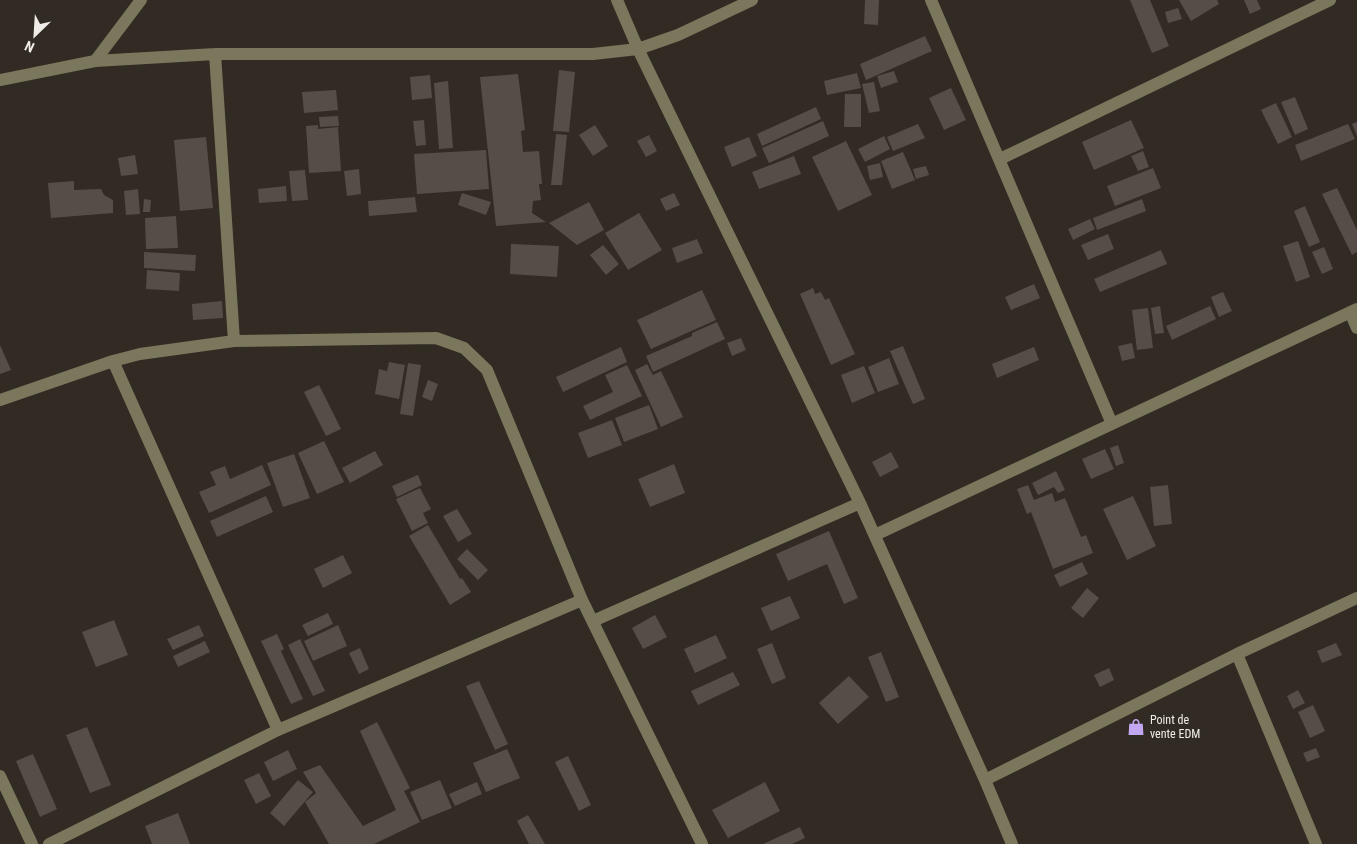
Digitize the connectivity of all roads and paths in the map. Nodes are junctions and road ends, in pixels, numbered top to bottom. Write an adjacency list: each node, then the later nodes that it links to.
1 (140, 0): 8 (street)
2 (616, 0): 6 (street)
3 (752, 0): 6 (street)
4 (931, 0): 10 (street)
5 (1330, 0): 10 (street)
6 (638, 49): 7 (street); 17 (street)
7 (215, 54): 8 (street); 13 (street)
8 (95, 61): 9 (street)
9 (0, 80)
10 (1000, 160): 16 (street)
11 (1353, 311): 12 (street); 16 (street)
12 (1357, 328)
13 (234, 341): 14 (street); 20 (street)
14 (113, 361): 15 (street); 23 (street)
15 (0, 400)
16 (1112, 424): 18 (street)
17 (860, 503): 18 (street); 21 (street)
18 (874, 535): 25 (street)
19 (1357, 598): 22 (street)
20 (582, 600): 21 (street); 23 (street)
21 (593, 621): 26 (street)
22 (1237, 654): 25 (street); 30 (street)
23 (278, 730): 28 (street)
24 (0, 776): 27 (street)
25 (985, 780): 29 (street)
26 (700, 843)
27 (32, 844)
28 (49, 844)
29 (1012, 844)
30 (1316, 844)

